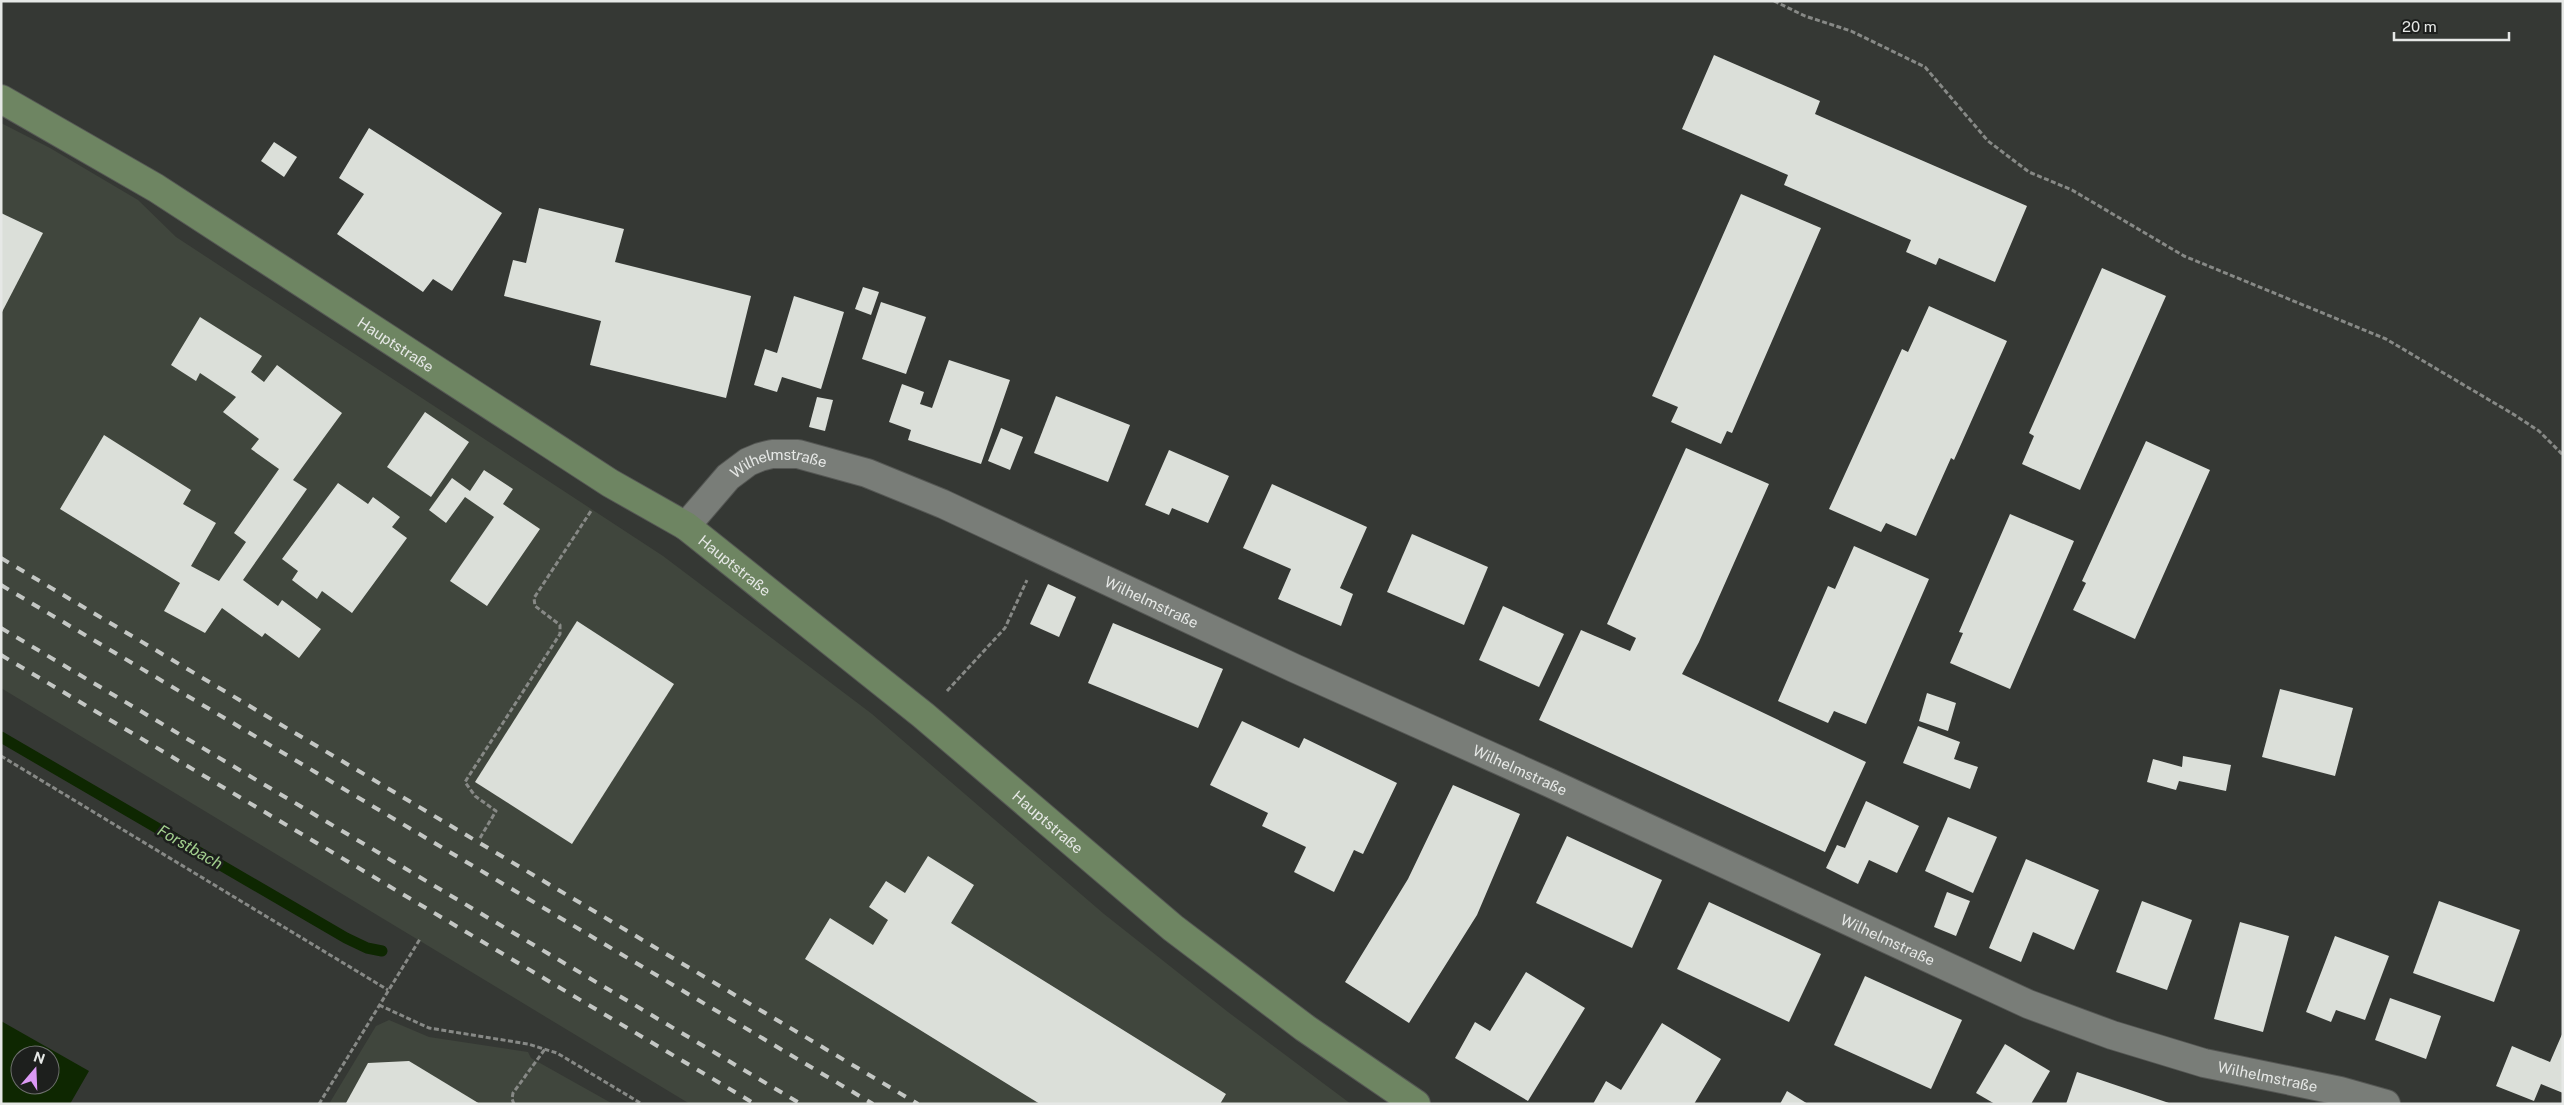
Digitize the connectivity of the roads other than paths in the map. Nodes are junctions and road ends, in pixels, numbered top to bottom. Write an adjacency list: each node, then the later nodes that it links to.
1 (1, 100): 2 (main road, Hauptstraße)
2 (686, 526): 3 (main road, Hauptstraße); 4 (street, Wilhelmstraße)
3 (1416, 1104)
4 (2386, 1104)

